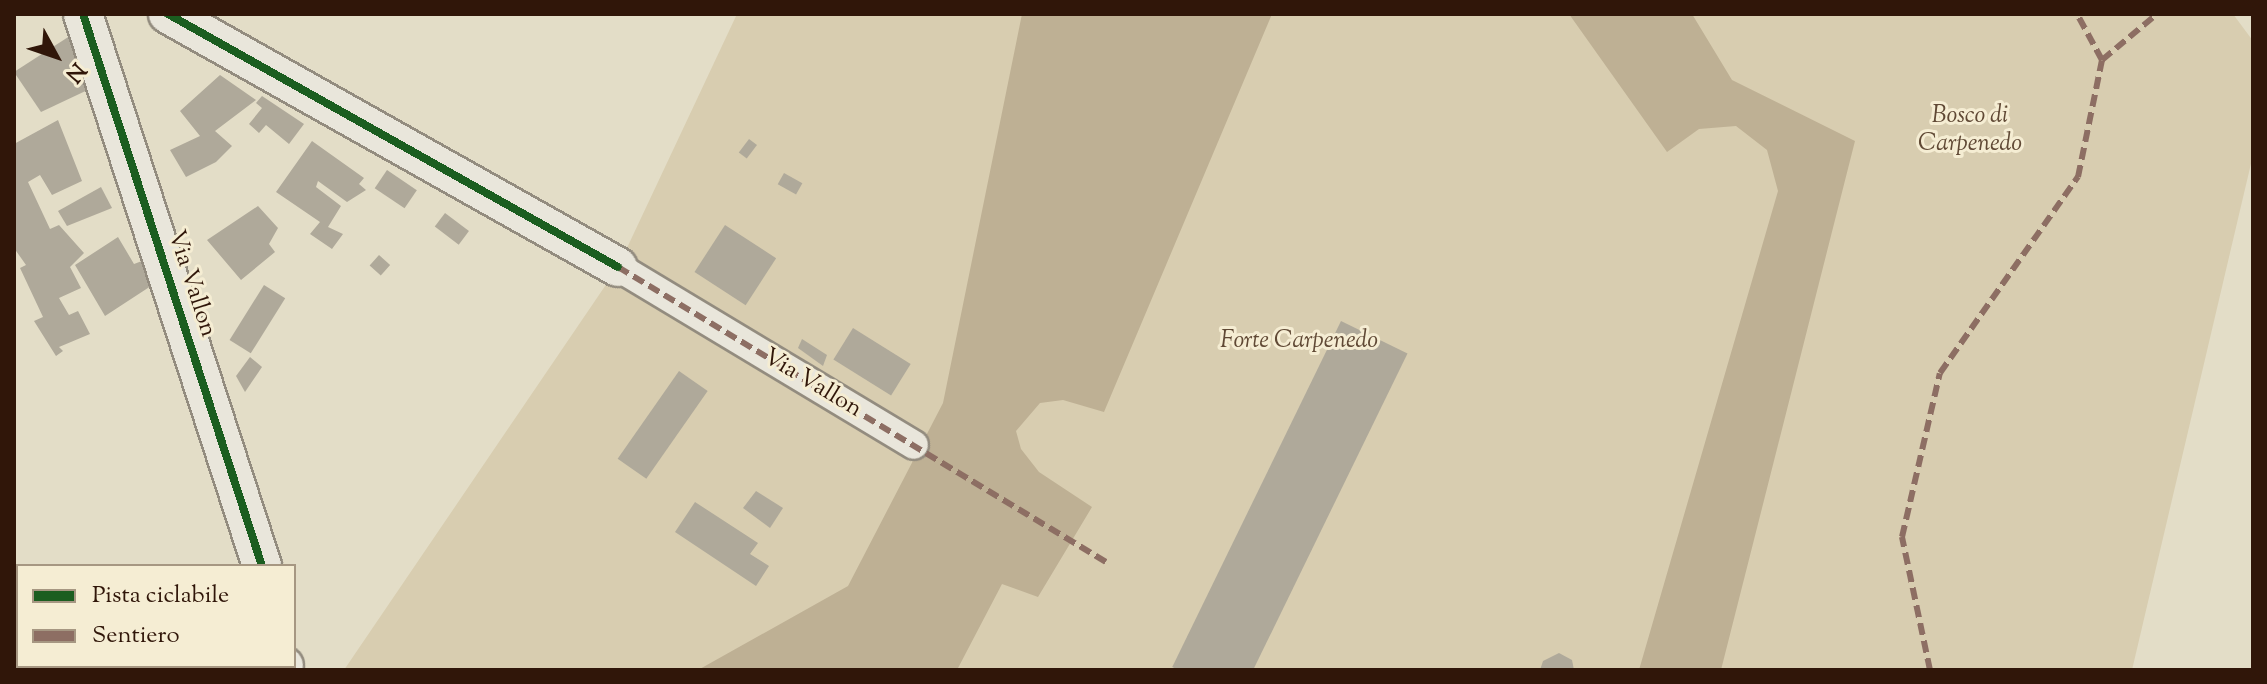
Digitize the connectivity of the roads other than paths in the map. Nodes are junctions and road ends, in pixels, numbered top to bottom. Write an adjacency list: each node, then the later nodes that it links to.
1 (83, 14): 5 (street, Via Vallon)
2 (168, 14): 3 (street, Via Vallon)
3 (618, 267): 4 (street, Via Vallon)
4 (914, 445)
5 (261, 564)

